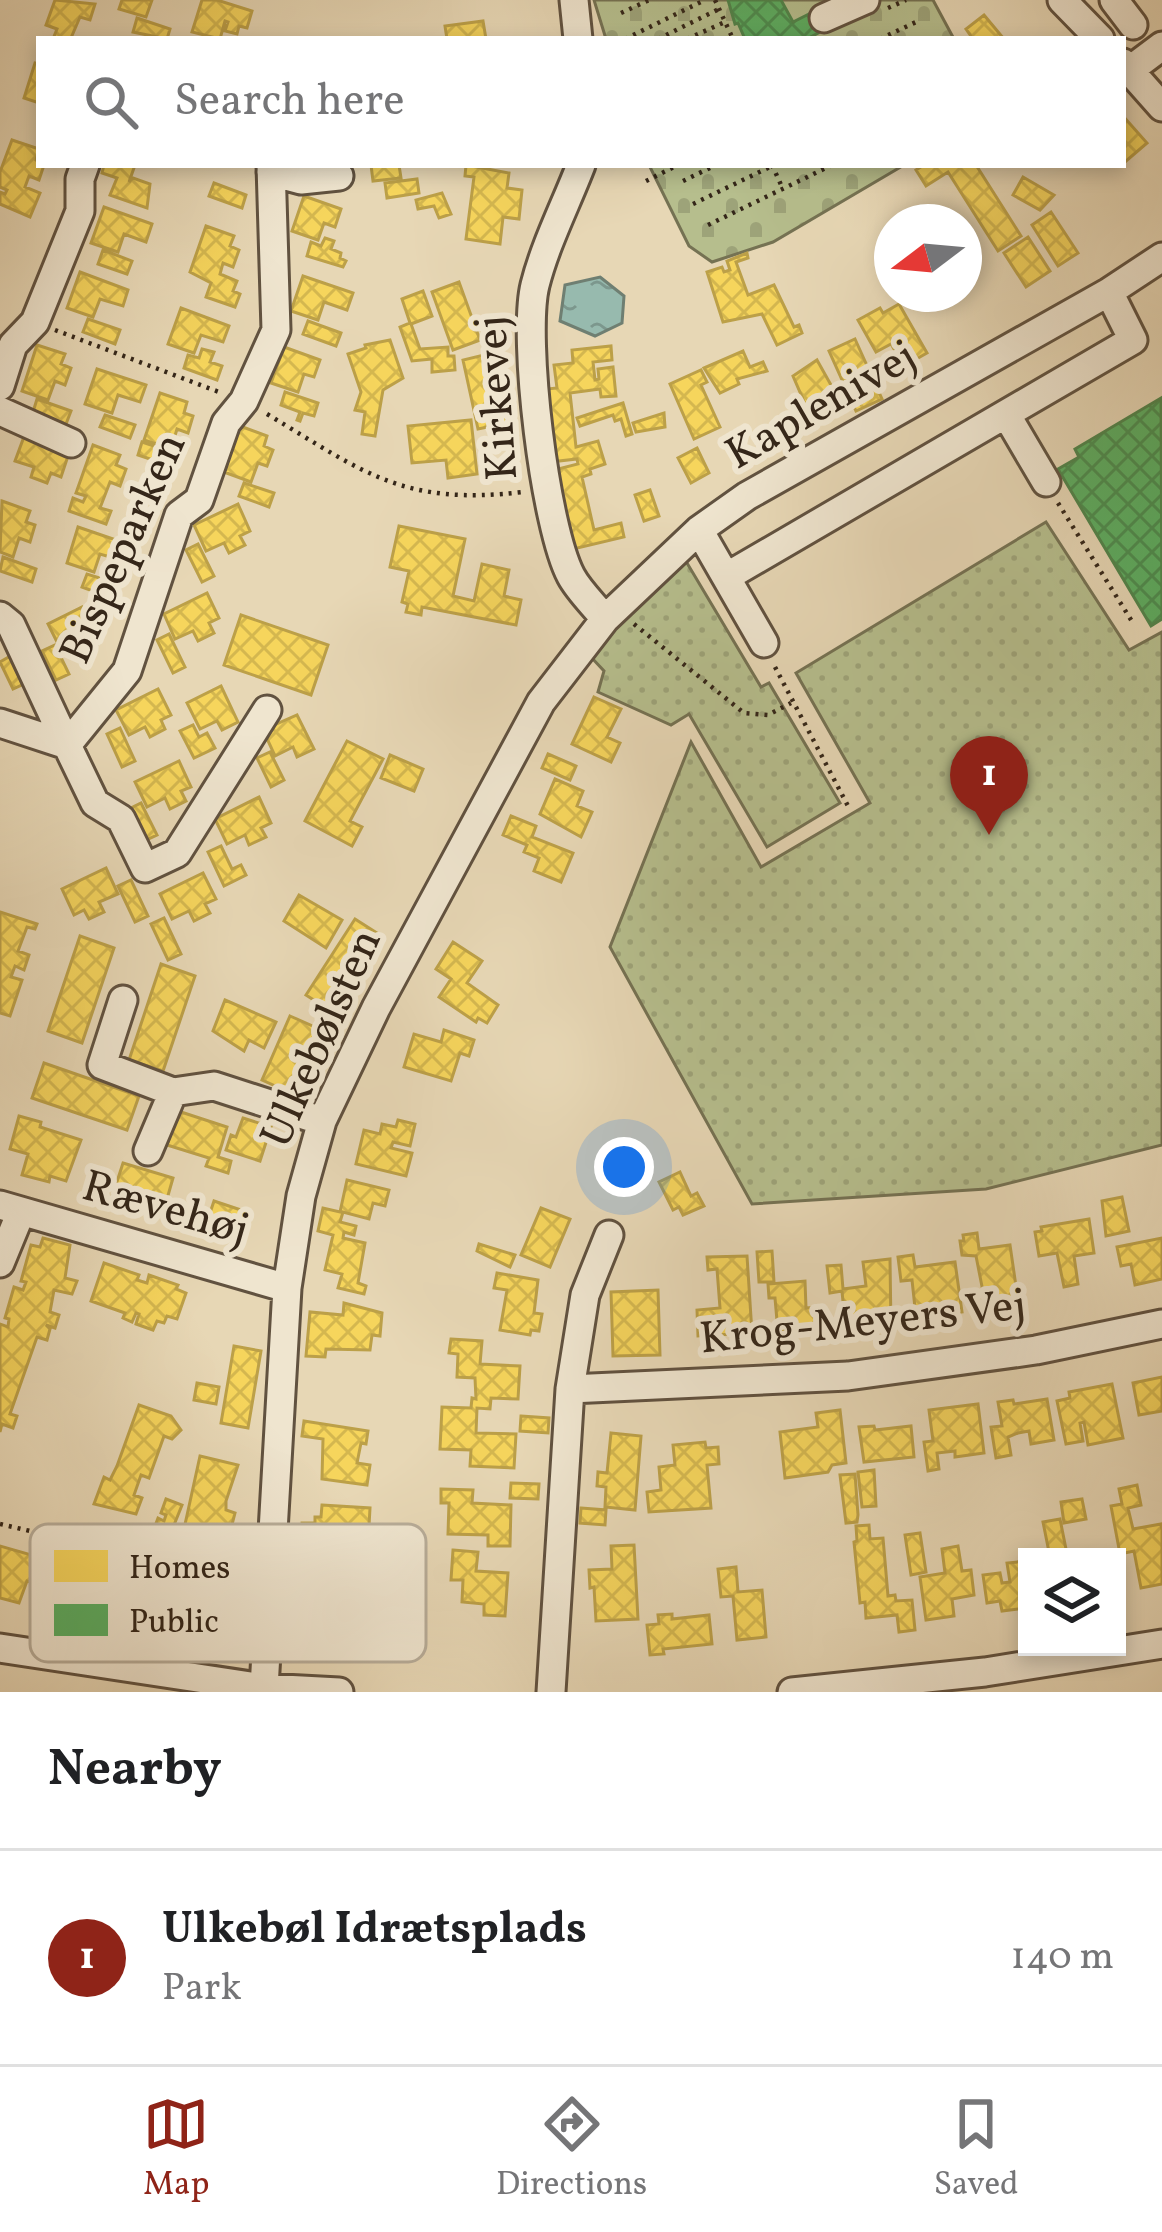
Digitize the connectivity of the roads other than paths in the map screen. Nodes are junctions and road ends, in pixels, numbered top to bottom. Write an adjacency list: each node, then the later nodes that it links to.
1 (574, 0): 7 (street)
2 (865, 0): 5 (street)
3 (1062, 0): 8 (street)
4 (1114, 0): 6 (street)
5 (824, 18)
6 (1132, 25)
7 (578, 36)
8 (1097, 36)
9 (1162, 46): 10 (street)
10 (1127, 66): 11 (street)
11 (1162, 107)
12 (84, 168): 18 (street)
13 (580, 168): 25 (street, Kirkevej)
14 (271, 169): 15 (street, Bispeparken); 30 (street, Bispeparken)
15 (339, 176)
16 (1162, 257): 17 (street, Kaplenivej)
17 (1109, 292): 20 (street); 23 (street, Kaplenivej)
18 (0, 386)
19 (0, 411): 21 (street, Bispeparken)
20 (1006, 414): 22 (street); 24 (street)
21 (71, 443)
22 (1046, 482)
23 (699, 530): 24 (street); 25 (street, Kaplenivej)
24 (726, 577): 27 (street)
25 (610, 614): 33 (street, Ulkebølsten)
26 (0, 616): 30 (street, Bispeparken)
27 (764, 643)
28 (267, 710): 30 (street, Bispeparken)
29 (0, 723): 30 (street)
30 (67, 745)
31 (124, 1000): 32 (street)
32 (173, 1092): 33 (street); 34 (street)
33 (322, 1121): 38 (street, Ulkebølsten)
34 (148, 1151)
35 (10, 1209): 37 (street, Rævehøj); 38 (street, Rævehøj)
36 (609, 1235): 40 (street)
37 (0, 1263)
38 (287, 1288): 41 (street, Ulkebølsten)
39 (1162, 1324): 40 (street, Krog-Meyers Vej)
40 (570, 1389): 51 (street)
41 (274, 1524)
42 (1162, 1644): 48 (street)
43 (0, 1648): 44 (street)
44 (30, 1656)
45 (56, 1662): 47 (street)
46 (266, 1662): 49 (street, Ulkebølsten)
47 (132, 1681): 49 (street)
48 (987, 1682): 52 (street)
49 (264, 1688): 50 (street)
50 (339, 1692)
51 (551, 1692)
52 (791, 1692)

